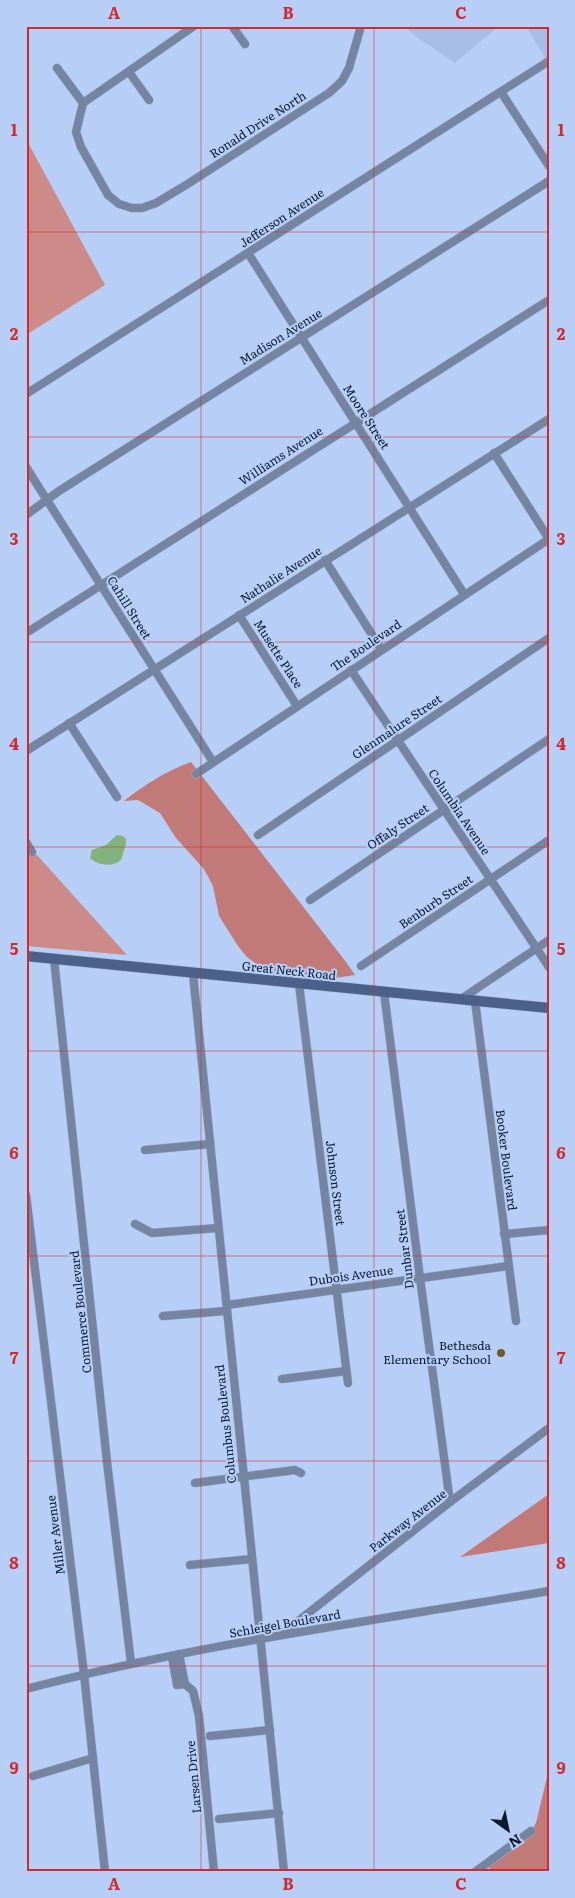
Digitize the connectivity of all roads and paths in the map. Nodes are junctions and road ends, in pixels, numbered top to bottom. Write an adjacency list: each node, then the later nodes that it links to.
1 (194, 26): 7 (street)
2 (232, 26): 4 (street)
3 (361, 26): 10 (street, Ronald Drive North)
4 (245, 44)
5 (549, 61): 8 (street, Jefferson Avenue)
6 (57, 68): 10 (street)
7 (129, 72): 9 (street); 10 (street)
8 (501, 92): 11 (street); 13 (street, Jefferson Avenue)
9 (149, 100)
10 (83, 103)
11 (549, 166)
12 (549, 181): 15 (street, Madison Avenue)
13 (248, 253): 15 (street, Moore Street); 16 (street, Jefferson Avenue)
14 (549, 300): 18 (street, Williams Avenue)
15 (302, 337): 18 (street, Moore Street); 21 (street, Madison Avenue)
16 (26, 394)
17 (549, 419): 19 (street, Nathalie Avenue)
18 (356, 422): 22 (street, Moore Street); 26 (street, Williams Avenue)
19 (494, 453): 22 (street, Nathalie Avenue); 24 (street)
20 (26, 467): 21 (street, Cahill Street)
21 (47, 500): 23 (street, Madison Avenue); 26 (street, Cahill Street)
22 (409, 506): 25 (street, Nathalie Avenue); 27 (street, Moore Street)
23 (26, 514)
24 (549, 539): 27 (street, The Boulevard)
25 (325, 560): 28 (street, Nathalie Avenue); 31 (street)
26 (101, 585): 29 (street, Williams Avenue); 32 (street, Cahill Street)
27 (464, 594): 31 (street, The Boulevard)
28 (239, 615): 32 (street, Nathalie Avenue); 34 (street, Musette Place)
29 (26, 633)
30 (549, 638): 37 (street, Glenmalure Street)
31 (381, 649): 33 (street, The Boulevard)
32 (154, 669): 35 (street, Nathalie Avenue); 39 (street, Cahill Street)
33 (351, 670): 34 (street, The Boulevard); 37 (street, Columbia Avenue)
34 (297, 706): 39 (street, The Boulevard)
35 (70, 723): 38 (street, Nathalie Avenue); 41 (street)
36 (549, 739): 42 (street, Offaly Street)
37 (397, 740): 42 (street, Columbia Avenue); 43 (street, Glenmalure Street)
38 (26, 751)
39 (213, 762): 40 (street, The Boulevard)
40 (196, 774)
41 (117, 797)
42 (444, 809): 47 (street, Columbia Avenue); 48 (street, Offaly Street)
43 (258, 835)
44 (549, 840): 47 (street, Benburb Street)
45 (26, 842): 46 (street)
46 (32, 852)
47 (491, 879): 50 (street, Columbia Avenue); 53 (street, Benburb Street)
48 (310, 900)
49 (549, 940): 50 (street)
50 (537, 948): 54 (street, Columbia Avenue); 58 (street)
51 (26, 956): 52 (main road, Great Neck Road)
52 (54, 959): 55 (main road, Great Neck Road); 88 (street, Commerce Boulevard)
53 (361, 966)
54 (549, 966)
55 (193, 974): 56 (main road, Great Neck Road); 61 (street, Columbus Boulevard)
56 (299, 984): 57 (main road, Great Neck Road); 70 (street, Johnson Street)
57 (384, 992): 58 (main road, Great Neck Road); 69 (street, Dunbar Street)
58 (461, 999): 59 (main road, Great Neck Road)
59 (475, 1002): 60 (main road, Great Neck Road); 67 (street, Booker Boulevard)
60 (549, 1008)
61 (210, 1144): 62 (street); 65 (street, Columbus Boulevard)
62 (145, 1150)
63 (26, 1195): 89 (street, Miller Avenue)
64 (136, 1224): 65 (street)
65 (218, 1228): 71 (street, Columbus Boulevard)
66 (549, 1230): 67 (street)
67 (504, 1234): 68 (street, Booker Boulevard)
68 (508, 1266): 69 (street, Dubois Avenue); 73 (street, Booker Boulevard)
69 (420, 1278): 70 (street, Dubois Avenue); 81 (street, Dunbar Street)
70 (336, 1289): 71 (street, Dubois Avenue); 74 (street, Johnson Street)
71 (226, 1308): 72 (street, Dubois Avenue); 79 (street, Columbus Boulevard)
72 (163, 1316)
73 (516, 1321)
74 (346, 1371): 75 (street); 76 (street, Johnson Street)
75 (282, 1379)
76 (348, 1383)
77 (549, 1428): 81 (street, Parkway Avenue)
78 (301, 1473): 79 (street)
79 (243, 1477): 80 (street); 82 (street, Columbus Boulevard)
80 (195, 1483)
81 (450, 1502): 85 (street, Parkway Avenue)
82 (252, 1559): 83 (street); 86 (street, Columbus Boulevard)
83 (190, 1565)
84 (549, 1591): 85 (street, Schleigel Boulevard)
85 (284, 1634): 86 (street, Schleigel Boulevard)
86 (261, 1640): 87 (street, Schleigel Boulevard); 91 (street, Columbus Boulevard)
87 (175, 1655): 88 (street, Schleigel Boulevard); 99 (street, Larsen Drive)
88 (131, 1663): 89 (street, Schleigel Boulevard)
89 (84, 1674): 90 (street, Schleigel Boulevard); 93 (street, Miller Avenue)
90 (26, 1689)
91 (270, 1730): 92 (street); 95 (street, Columbus Boulevard)
92 (210, 1736)
93 (93, 1758): 94 (street); 98 (street, Miller Avenue)
94 (33, 1776)
95 (278, 1813): 96 (street); 100 (street, Columbus Boulevard)
96 (219, 1818)
97 (531, 1831): 101 (street)
98 (105, 1872)
99 (214, 1872)
100 (284, 1872)
101 (475, 1872)

